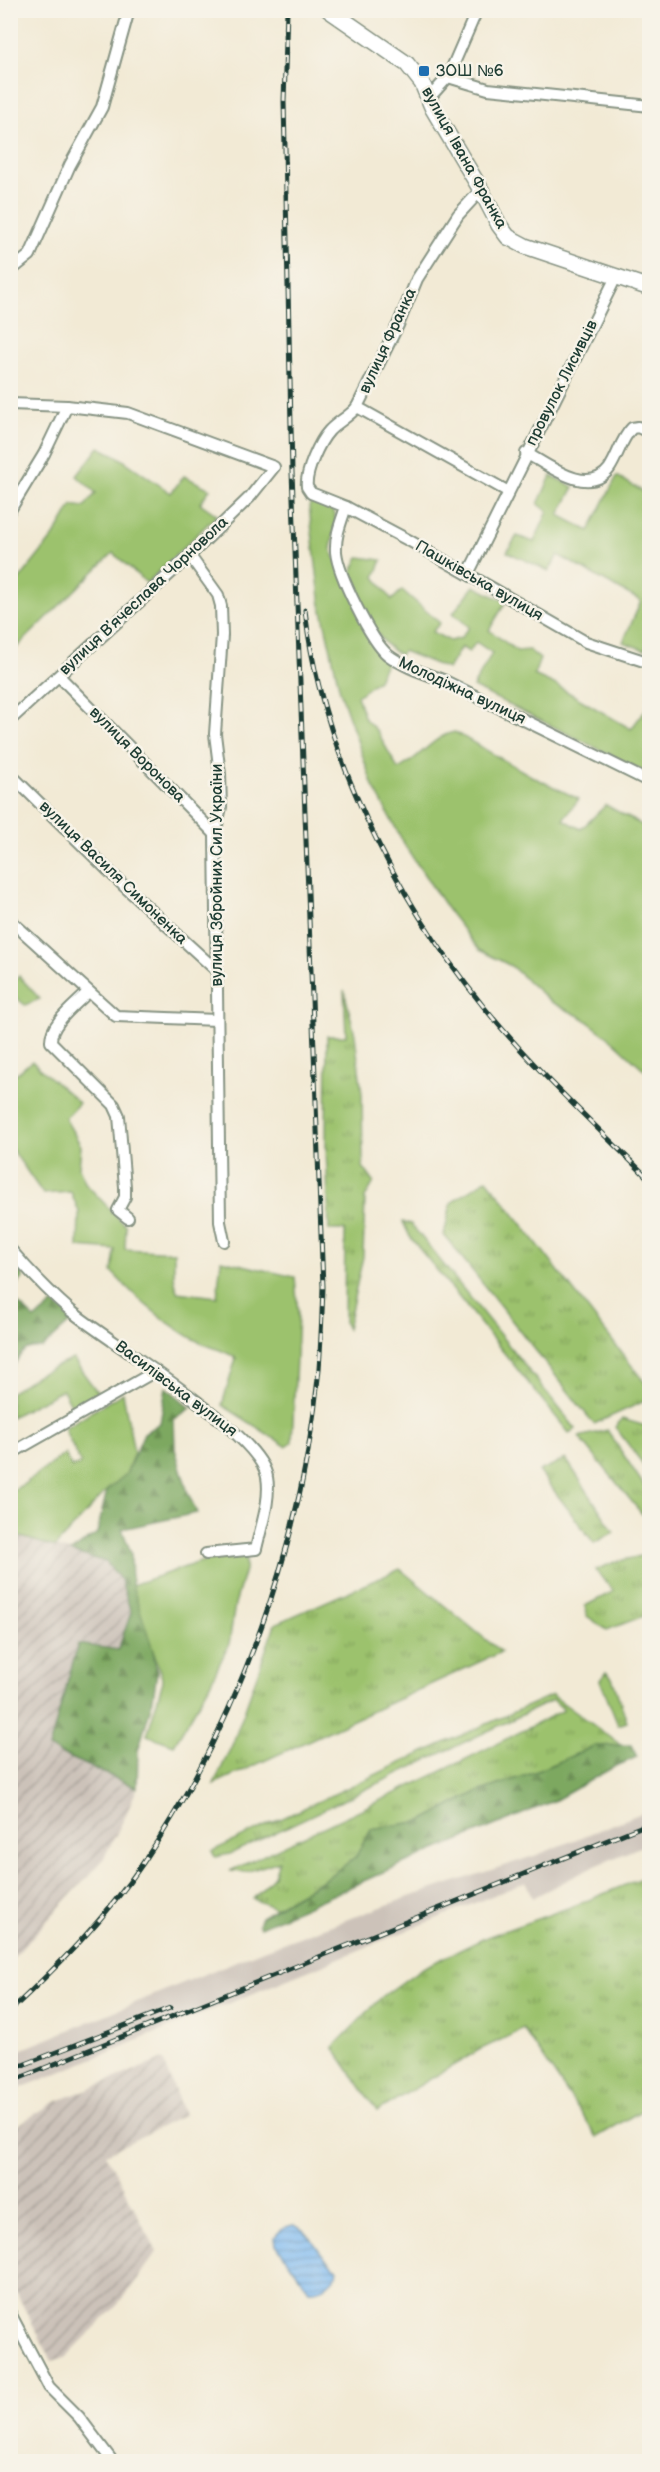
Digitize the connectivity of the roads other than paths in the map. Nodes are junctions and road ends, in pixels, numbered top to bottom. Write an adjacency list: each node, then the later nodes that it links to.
1 (129, 10): 8 (street)
2 (329, 10): 5 (main road, вулиця Івана Франка)
3 (477, 10): 4 (street)
4 (448, 77): 5 (street); 6 (street, вулиця Івана Франка)
5 (430, 97): 7 (main road, вулиця Івана Франка)
6 (650, 106)
7 (481, 190): 9 (main road, вулиця Івана Франка); 13 (street, вулиця Франка)
8 (11, 271)
9 (616, 276): 10 (main road, вулиця Івана Франка); 15 (street, провулок Лисивців)
10 (650, 288)
11 (10, 405): 12 (street)
12 (67, 406): 19 (street); 20 (street, вулиця Вʼячеслава Чорновола)
13 (357, 407): 16 (street); 17 (street, вулиця Франка)
14 (650, 433): 15 (street)
15 (526, 453): 16 (street, провулок Лисивців)
16 (507, 491): 21 (street, провулок Лисивців)
17 (311, 493): 18 (street, Пашківська вулиця)
18 (346, 507): 21 (street, Пашківська вулиця); 26 (street, Молодіжна вулиця)
19 (10, 510)
20 (190, 556): 23 (street, вулиця Вʼячеслава Чорновола); 27 (street, вулиця Збройних Сил України)
21 (468, 574): 22 (street, Пашківська вулиця)
22 (650, 663)
23 (59, 676): 24 (street, вулиця Вʼячеслава Чорновола); 27 (street, вулиця Воронова)
24 (10, 720)
25 (10, 774): 29 (street, вулиця Василя Симоненка)
26 (650, 782)
27 (215, 834): 29 (street, вулиця Збройних Сил України)
28 (10, 921): 30 (street)
29 (216, 970): 31 (street, вулиця Збройних Сил України)
30 (88, 992): 31 (street); 32 (street)
31 (217, 1020): 33 (street, вулиця Збройних Сил України)
32 (128, 1218)
33 (224, 1241)
34 (10, 1249): 35 (street, Василівська вулиця)
35 (154, 1372): 36 (street); 37 (street, Василівська вулиця)
36 (10, 1454)
37 (206, 1554)
38 (10, 2313): 39 (street)
39 (113, 2462)

